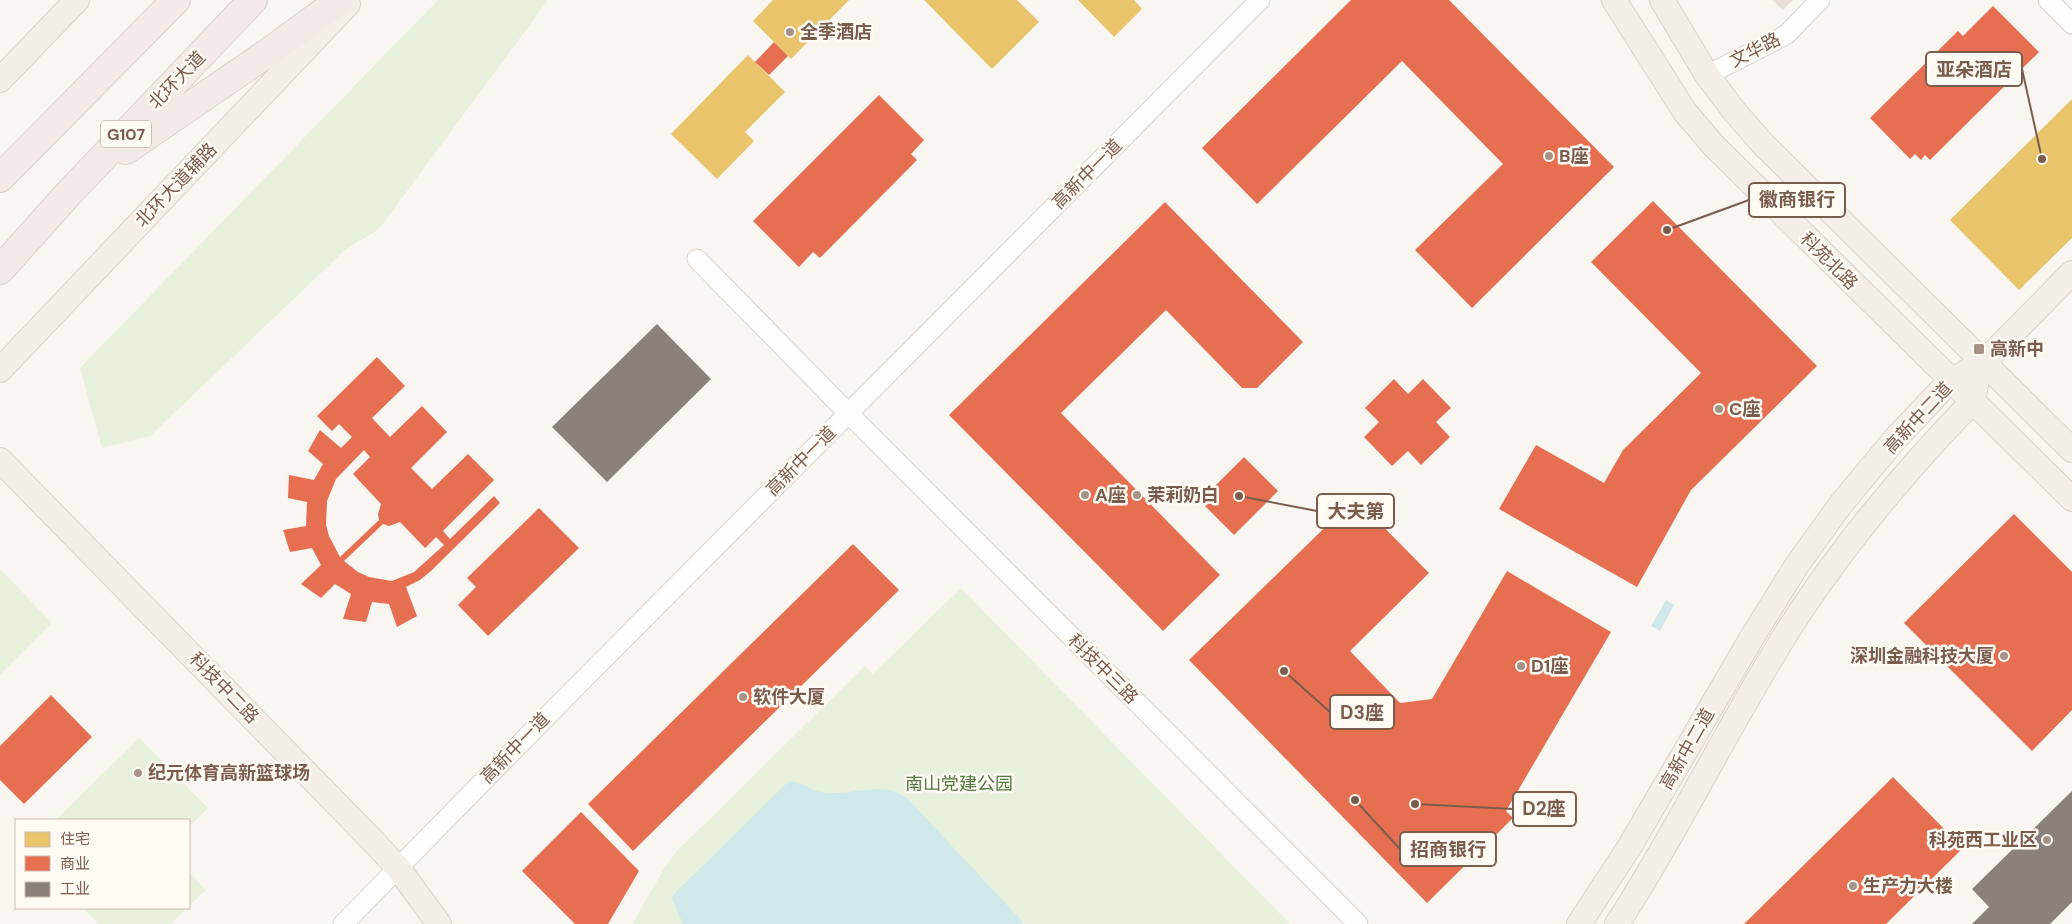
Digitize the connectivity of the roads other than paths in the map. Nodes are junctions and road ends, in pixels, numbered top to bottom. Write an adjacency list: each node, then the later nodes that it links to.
1 (77, 0): 13 (main road)
2 (176, 0): 14 (highway)
3 (253, 0): 15 (highway, 北环大道 / G107)
4 (340, 0): 15 (highway)
5 (352, 0): 20 (main road, 北环大道辅路)
6 (1260, 0): 23 (street, 高新中一道)
7 (1614, 0): 21 (main road, 科苑北路)
8 (1662, 0): 12 (main road, 科苑北路)
9 (1820, 0): 12 (street, 文华路)
10 (2048, 0): 11 (street)
11 (2072, 24)
12 (1707, 74): 19 (main road, 科苑北路)
13 (0, 80)
14 (0, 178)
15 (69, 193): 17 (highway, 北环大道 / G107)
16 (697, 259): 23 (street, 科技中三路)
17 (0, 270)
18 (2072, 273): 19 (main road)
19 (1982, 363): 21 (main road, 高新中二道); 22 (main road, 高新中二道); 24 (main road, 科苑北路)
20 (0, 370)
21 (1950, 381): 22 (main road, 科苑北路); 31 (main road, 高新中二道)
22 (1972, 402): 26 (main road, 科苑北路); 32 (main road, 高新中二道)
23 (848, 413): 27 (street, 高新中一道); 30 (street, 科技中三路)
24 (2072, 450)
25 (0, 460): 27 (main road, 科技中二路)
26 (2072, 499)
27 (398, 868): 28 (street, 高新中一道); 29 (main road, 科技中二路)
28 (343, 924)
29 (438, 924)
30 (1358, 924)
31 (1579, 924)
32 (1617, 924)

